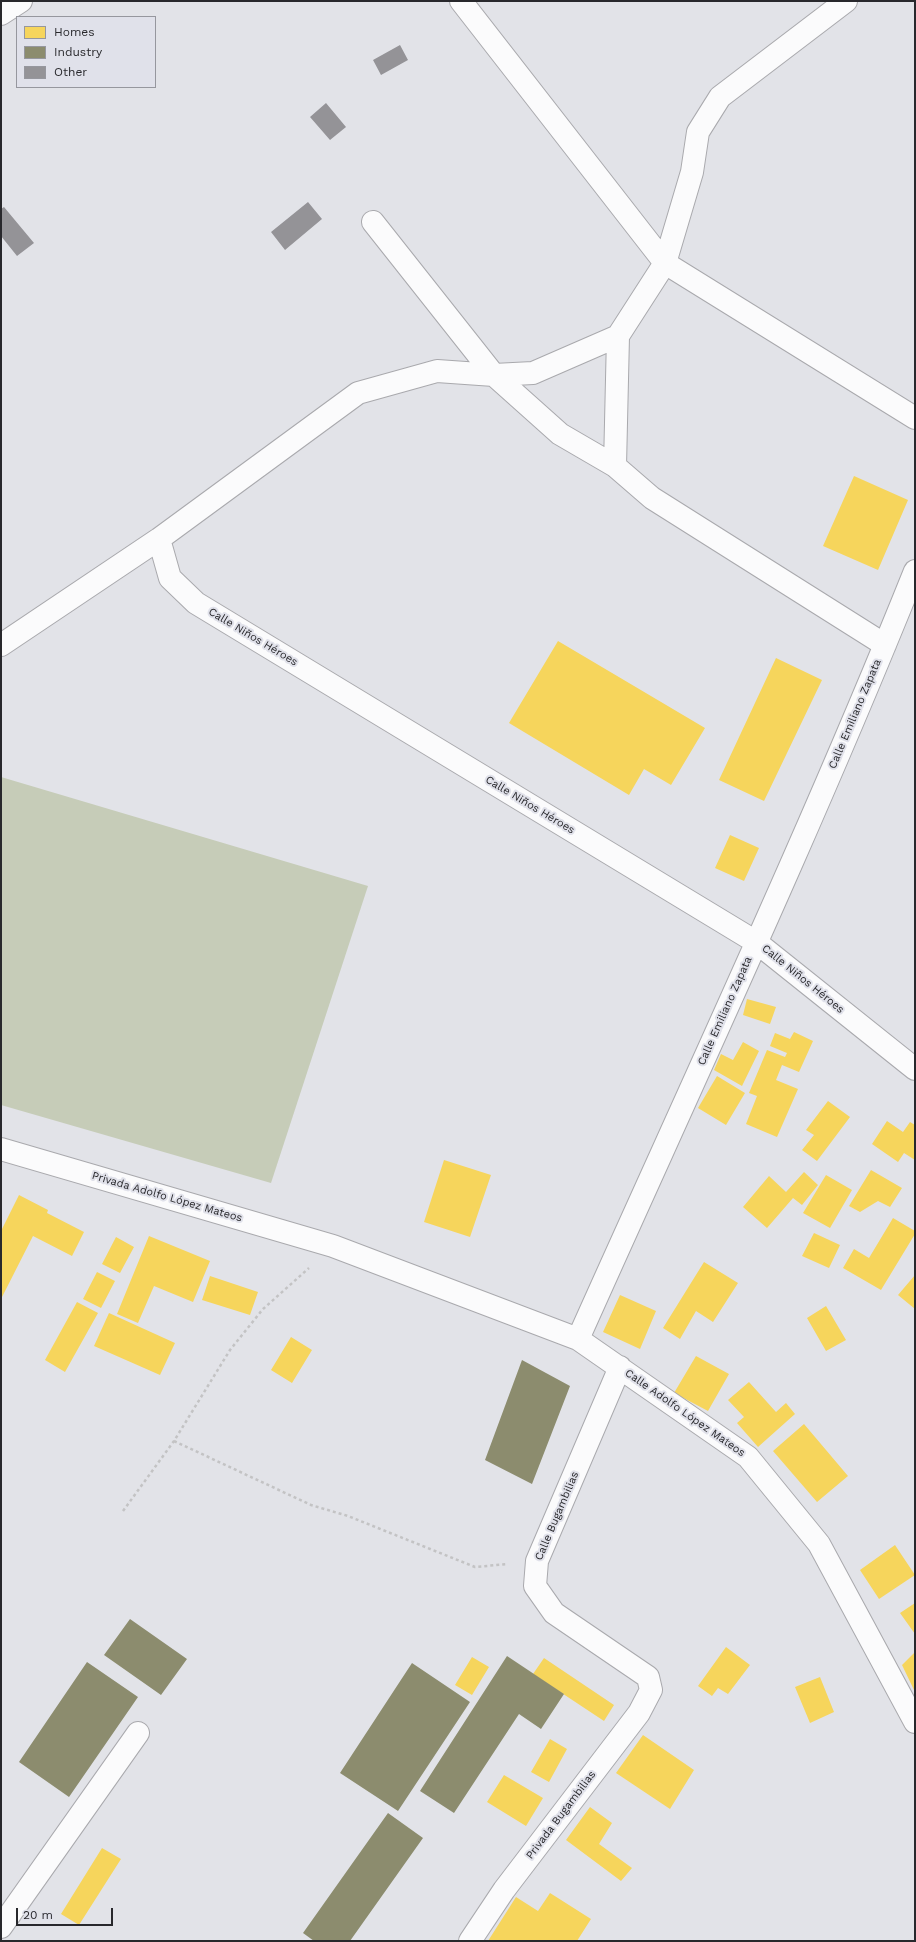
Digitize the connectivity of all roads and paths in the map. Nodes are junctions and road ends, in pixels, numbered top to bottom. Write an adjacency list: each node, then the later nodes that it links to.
1 (21, 1): 4 (street)
2 (461, 1): 6 (street)
3 (846, 1): 6 (street)
4 (1, 14)
5 (373, 222): 8 (street)
6 (665, 263): 7 (street); 9 (street)
7 (618, 336): 8 (street); 10 (street)
8 (494, 375): 10 (street); 11 (street)
9 (915, 418)
10 (615, 466): 14 (street)
11 (159, 539): 13 (street); 15 (street, Calle Niños Héroes)
12 (915, 571): 14 (street, Calle Emiliano Zapata)
13 (1, 644)
14 (885, 645): 15 (street, Calle Emiliano Zapata)
15 (756, 942): 16 (street, Calle Niños Héroes); 19 (street, Calle Emiliano Zapata)
16 (915, 1069)
17 (1, 1149): 18 (street, Privada Adolfo López Mateos)
18 (333, 1246): 19 (street, Calle Adolfo López Mateos); 21 (path)
19 (578, 1339): 20 (street, Calle Adolfo López Mateos)
20 (620, 1367): 23 (street, Calle Bugambilias); 25 (street, Calle Adolfo López Mateos)
21 (174, 1441): 22 (path); 23 (path)
22 (123, 1511)
23 (537, 1561): 24 (street, Calle Bugambilias)
24 (651, 1690): 28 (street, Privada Bugambilias)
25 (915, 1722)
26 (138, 1733): 27 (street)
27 (1, 1927)
28 (470, 1941)

